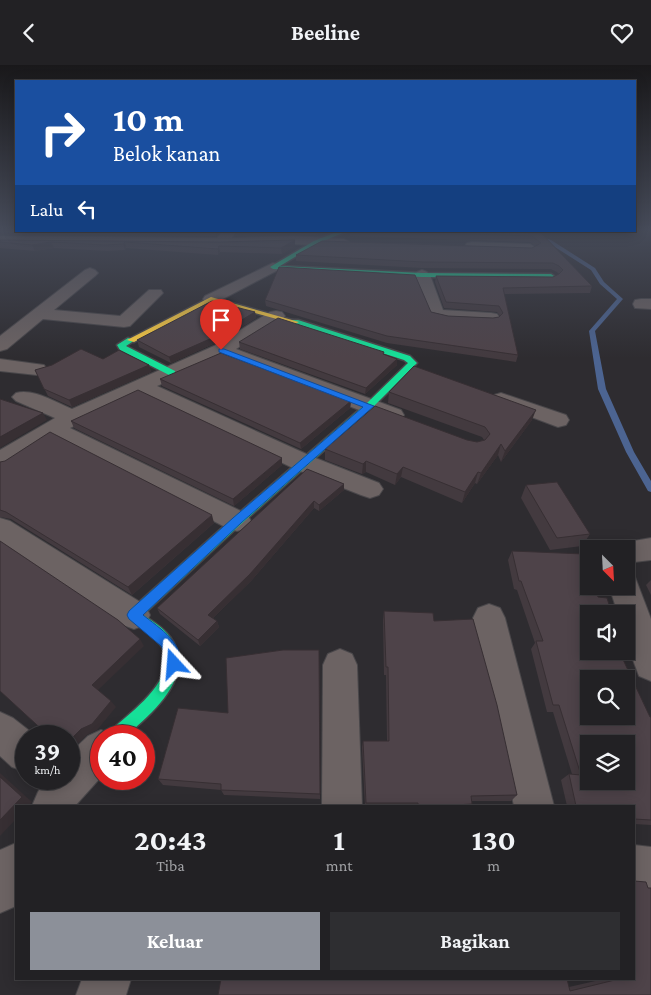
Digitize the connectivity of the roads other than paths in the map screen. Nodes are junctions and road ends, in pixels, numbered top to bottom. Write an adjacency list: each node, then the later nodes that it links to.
1 (264, 271): 7 (street)
2 (354, 271): 4 (street)
3 (90, 273): 8 (street)
4 (422, 275): 5 (street); 10 (street)
5 (551, 276)
6 (155, 293): 8 (street)
7 (211, 299): 9 (street); 15 (street)
8 (39, 314): 11 (street)
9 (276, 316): 12 (street); 19 (street)
10 (491, 318)
11 (0, 345)
12 (221, 350): 15 (street); 19 (street)
13 (0, 365): 14 (street)
14 (37, 369)
15 (172, 373): 16 (street)
16 (142, 387): 22 (street); 24 (street)
17 (484, 393): 20 (street)
18 (24, 397): 22 (street)
19 (369, 406): 21 (street); 24 (street)
20 (558, 419)
21 (413, 422)
22 (63, 423): 23 (street); 26 (street)
23 (0, 461)
24 (304, 463): 25 (street); 26 (street)
25 (370, 489)
26 (237, 521): 29 (street)
27 (0, 528): 29 (street)
28 (627, 595): 32 (street)
29 (134, 615): 33 (street)
30 (489, 618): 39 (street)
31 (340, 665): 38 (street)
32 (651, 665)
33 (126, 725)
34 (0, 731): 35 (street)
35 (15, 744)
36 (90, 759): 37 (street)
37 (80, 769)
38 (342, 805)
39 (534, 805)
40 (15, 867): 43 (street)
41 (635, 867): 42 (street)
42 (651, 869)
43 (0, 891)
44 (106, 980): 45 (street)
45 (101, 995)

